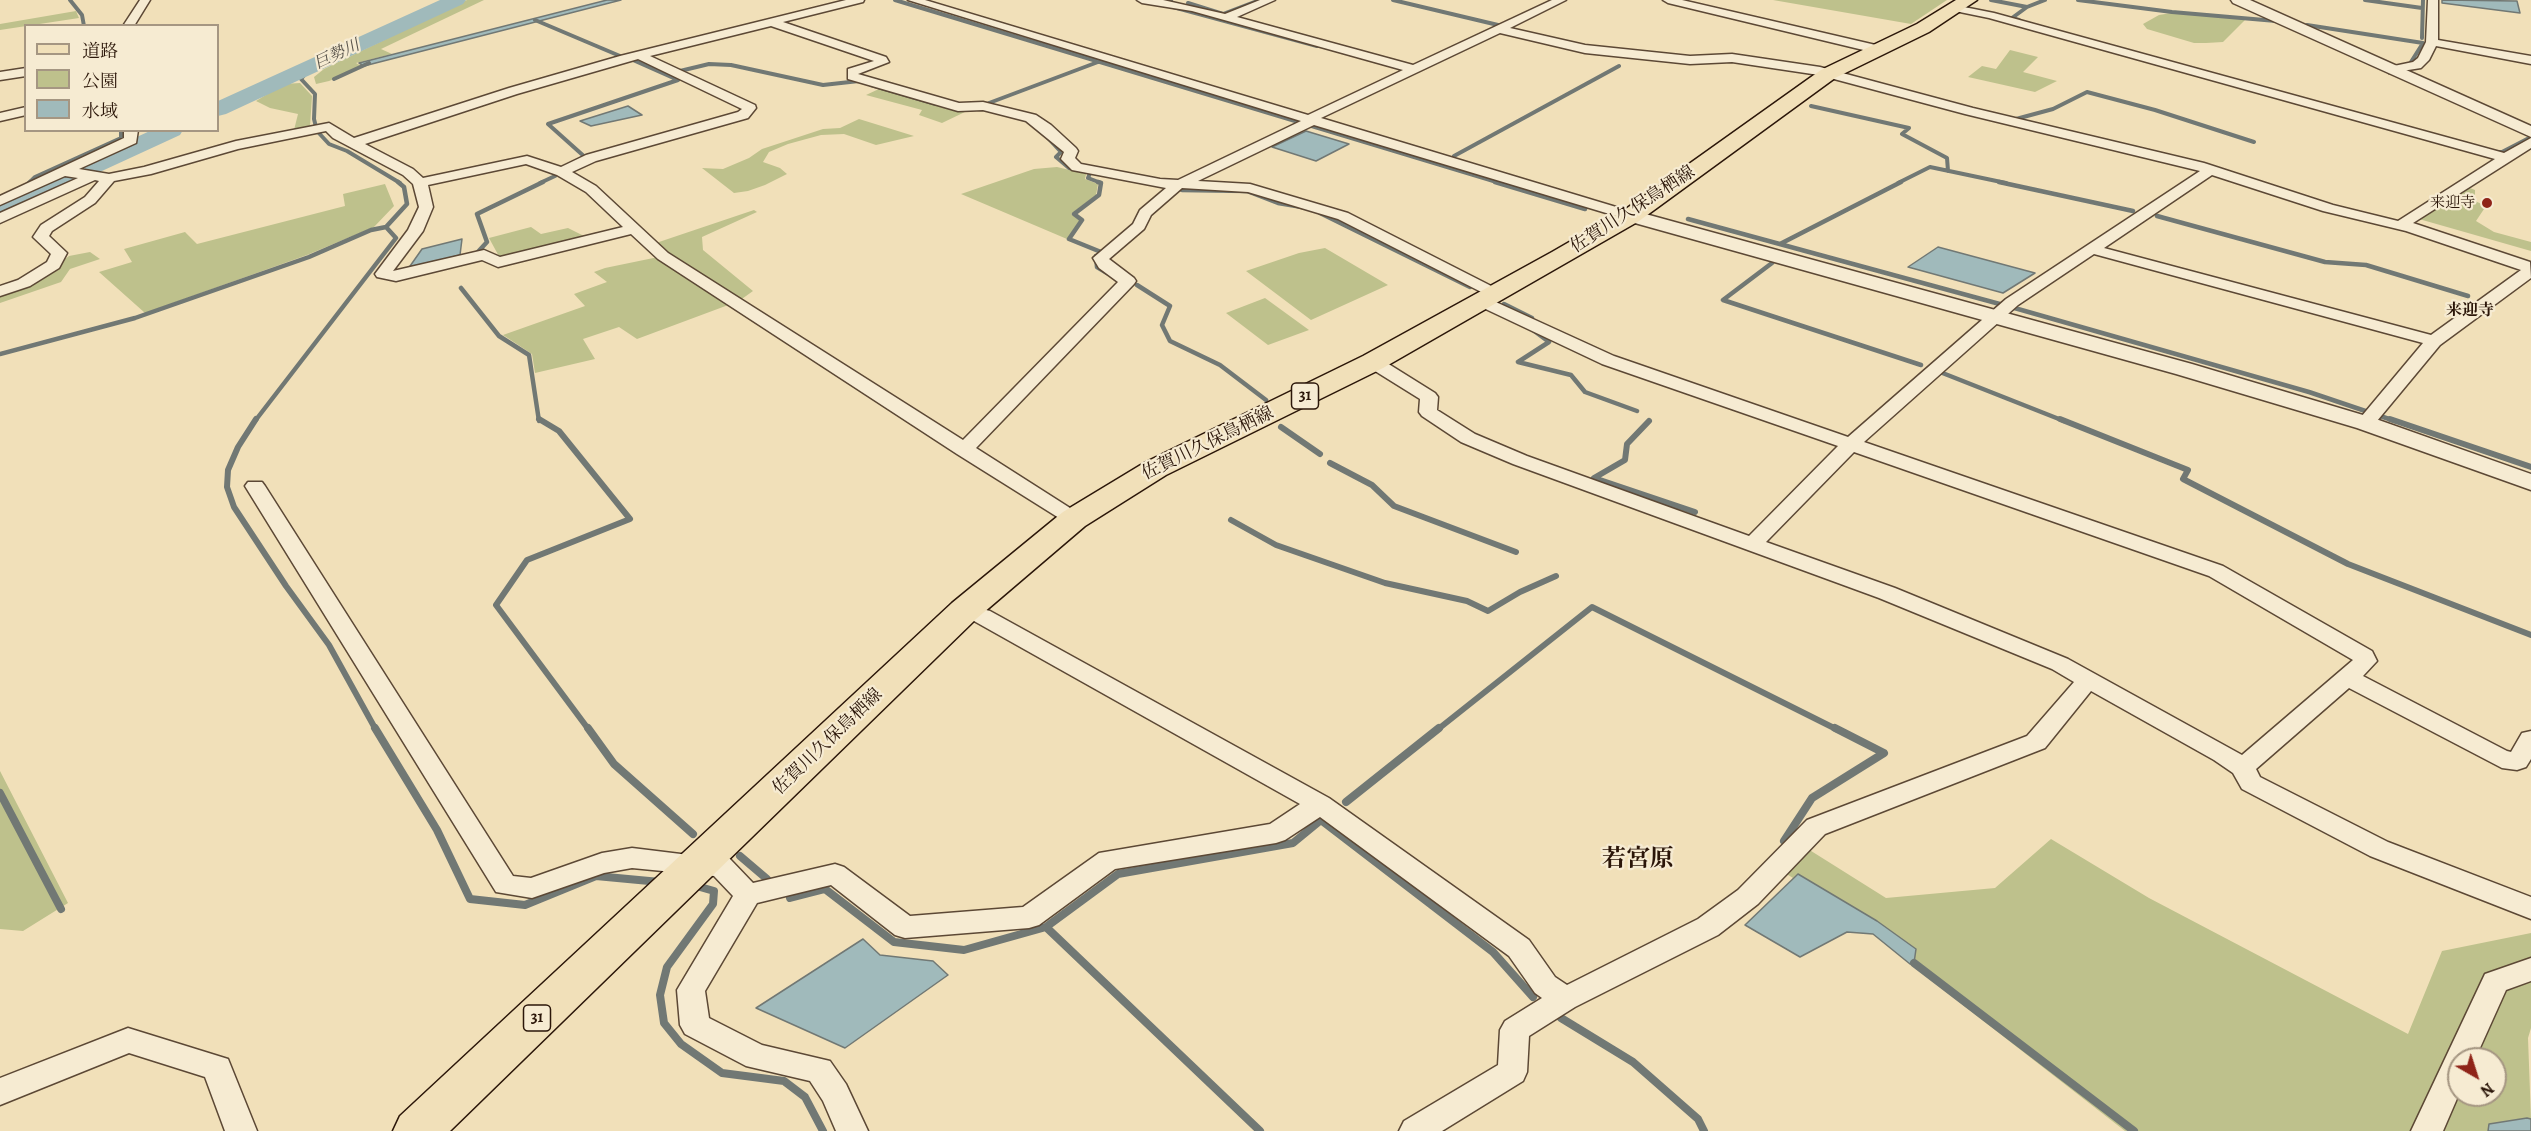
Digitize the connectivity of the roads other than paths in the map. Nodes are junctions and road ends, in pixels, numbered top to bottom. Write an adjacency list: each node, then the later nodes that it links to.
1 (145, 0): 13 (street)
2 (859, 0): 12 (street)
3 (913, 0): 26 (street)
4 (1142, 0): 11 (street)
5 (1270, 0): 11 (street)
6 (1561, 0): 14 (street)
7 (1668, 0): 16 (street)
8 (2238, 0): 20 (street)
9 (2433, 0): 15 (street)
10 (1961, 4): 16 (main road, 佐賀川久保鳥栖線 / 31); 31 (street)
11 (1224, 18): 19 (street)
12 (774, 23): 17 (street); 37 (street)
13 (129, 24)
14 (1498, 29): 19 (street); 22 (street)
15 (2432, 42): 18 (street); 20 (street)
16 (1880, 50): 22 (main road, 佐賀川久保鳥栖線 / 31)
17 (639, 55): 30 (street); 34 (street)
18 (2531, 60)
19 (1414, 69): 26 (street)
20 (2393, 70): 28 (street)
21 (24, 72): 23 (street)
22 (1828, 74): 32 (street); 39 (main road, 佐賀川久保鳥栖線 / 31)
23 (0, 76)
24 (24, 111): 25 (street)
25 (0, 117)
26 (1308, 122): 37 (street); 39 (street)
27 (131, 132): 33 (street)
28 (2531, 132)
29 (2531, 142): 31 (street)
30 (353, 143): 35 (street); 36 (street)
31 (2504, 157): 41 (street)
32 (2210, 170): 41 (street); 43 (street)
33 (61, 171): 35 (street); 38 (street)
34 (562, 172): 36 (street); 42 (street)
35 (101, 177): 40 (street); 44 (street)
36 (420, 183): 42 (street)
37 (1178, 185): 45 (street); 51 (street)
38 (0, 201)
39 (1631, 216): 45 (main road, 佐賀川久保鳥栖線 / 31); 46 (street)
40 (0, 219)
41 (2408, 227): 47 (street)
42 (633, 229): 51 (street)
43 (2092, 249): 46 (street); 47 (street)
44 (0, 291)
45 (1488, 298): 48 (main road, 佐賀川久保鳥栖線 / 31); 50 (street)
46 (2003, 309): 49 (street); 50 (street)
47 (2434, 341): 49 (street)
48 (1373, 362): 54 (main road, 佐賀川久保鳥栖線 / 31); 55 (street)
49 (2371, 416): 52 (street)
50 (1850, 445): 55 (street); 57 (street)
51 (964, 450): 54 (street)
52 (2531, 482)
53 (255, 486): 62 (street)
54 (1074, 519): 56 (main road, 佐賀川久保鳥栖線 / 31)
55 (1753, 543): 58 (street)
56 (964, 611): 61 (street); 62 (main road, 佐賀川久保鳥栖線 / 31)
57 (2348, 678): 59 (street); 60 (street)
58 (2088, 680): 60 (street); 66 (street)
59 (2531, 739)
60 (2243, 768): 64 (street)
61 (1320, 804): 63 (street); 66 (street)
62 (697, 866): 63 (street); 71 (main road, 31)
63 (748, 895): 72 (street)
64 (2531, 908)
65 (2531, 969): 67 (street)
66 (1565, 999): 73 (street)
67 (2466, 1047)
68 (2447, 1088): 74 (street)
69 (0, 1092): 70 (street)
70 (240, 1131)
71 (417, 1131)
72 (852, 1131)
73 (1415, 1131)
74 (2427, 1131)

